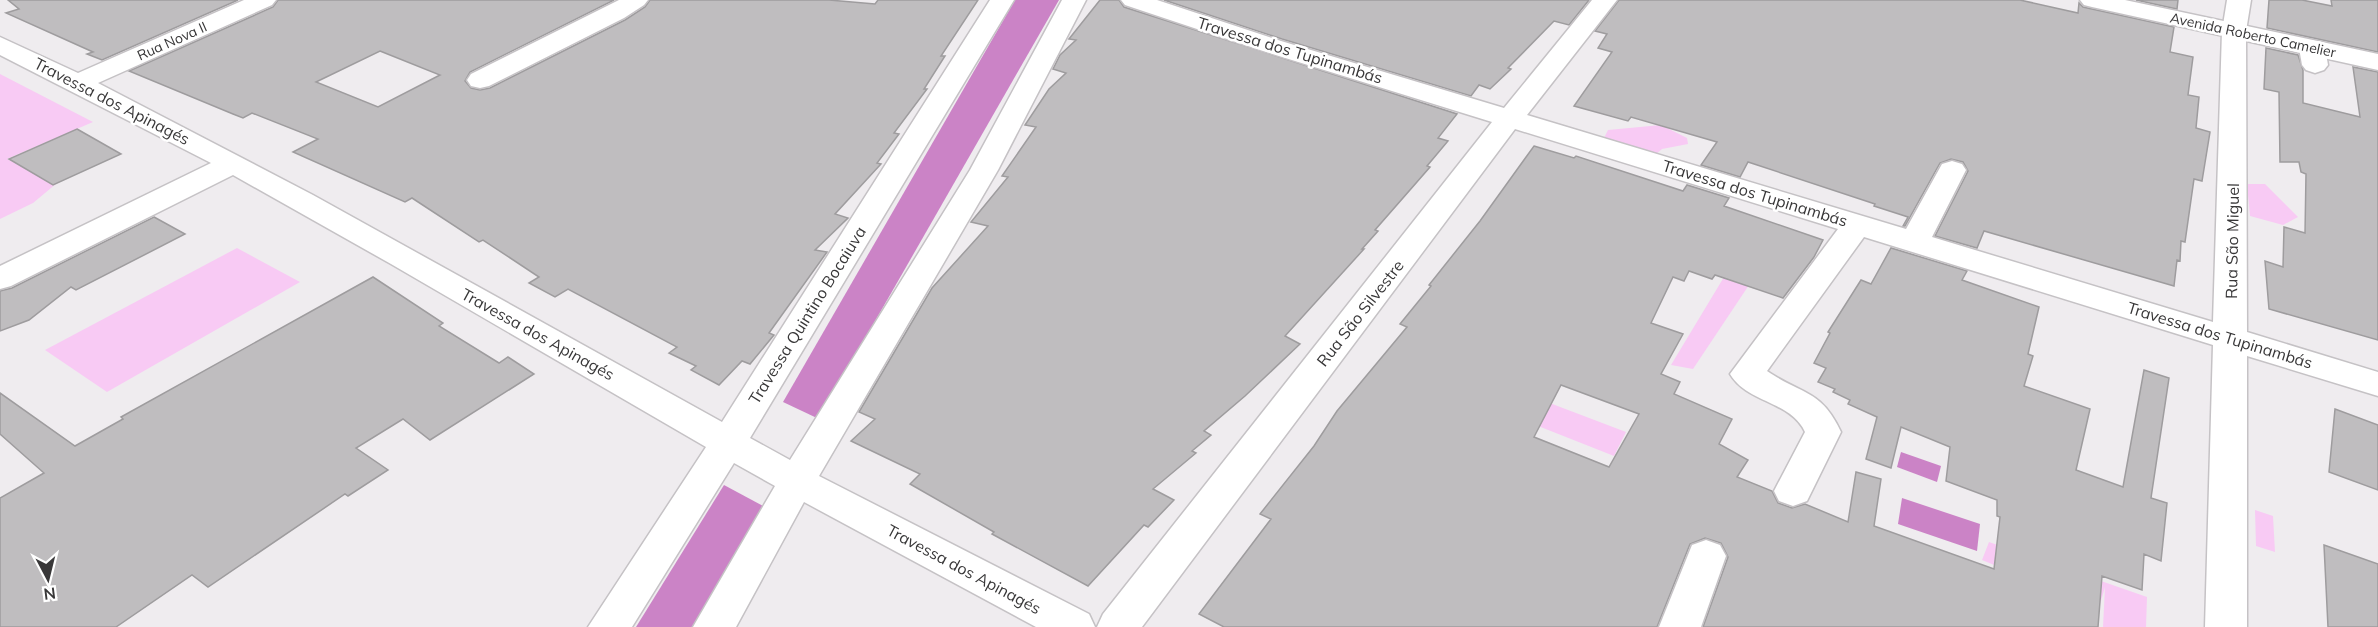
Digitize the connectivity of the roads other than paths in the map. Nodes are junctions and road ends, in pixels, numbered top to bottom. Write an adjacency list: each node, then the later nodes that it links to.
1 (264, 0): 12 (street, Rua Nova II)
2 (636, 0): 11 (street)
3 (1002, 0): 21 (street, Travessa Quintino Bocaiuva)
4 (1074, 0): 22 (street)
5 (1133, 0): 13 (street, Travessa dos Tupinambás)
6 (1605, 0): 13 (street, Rua São Silvestre)
7 (2092, 0): 8 (street, Avenida Roberto Camelier)
8 (2237, 15): 10 (street, Avenida Roberto Camelier); 19 (street, Rua São Miguel)
9 (0, 45): 12 (street, Travessa dos Apinagés)
10 (2378, 62)
11 (480, 80)
12 (79, 82): 14 (street, Travessa dos Apinagés)
13 (1510, 118): 16 (street, Travessa dos Tupinambás); 28 (street, Rua São Silvestre)
14 (232, 164): 18 (street); 21 (street, Travessa dos Apinagés)
15 (1952, 170): 17 (street)
16 (1858, 224): 17 (street, Travessa dos Tupinambás); 23 (street)
17 (1915, 241): 19 (street, Travessa dos Tupinambás)
18 (0, 279)
19 (2230, 338): 20 (street, Travessa dos Tupinambás); 30 (street, Rua São Miguel)
20 (2378, 384)
21 (729, 441): 22 (street, Travessa dos Apinagés); 25 (street, Travessa Quintino Bocaiuva)
22 (797, 481): 26 (street); 27 (street, Travessa dos Apinagés)
23 (1793, 491)
24 (1706, 556): 29 (street)
25 (609, 627)
26 (714, 627)
27 (1074, 627)
28 (1118, 627)
29 (1680, 627)
30 (2226, 627)

